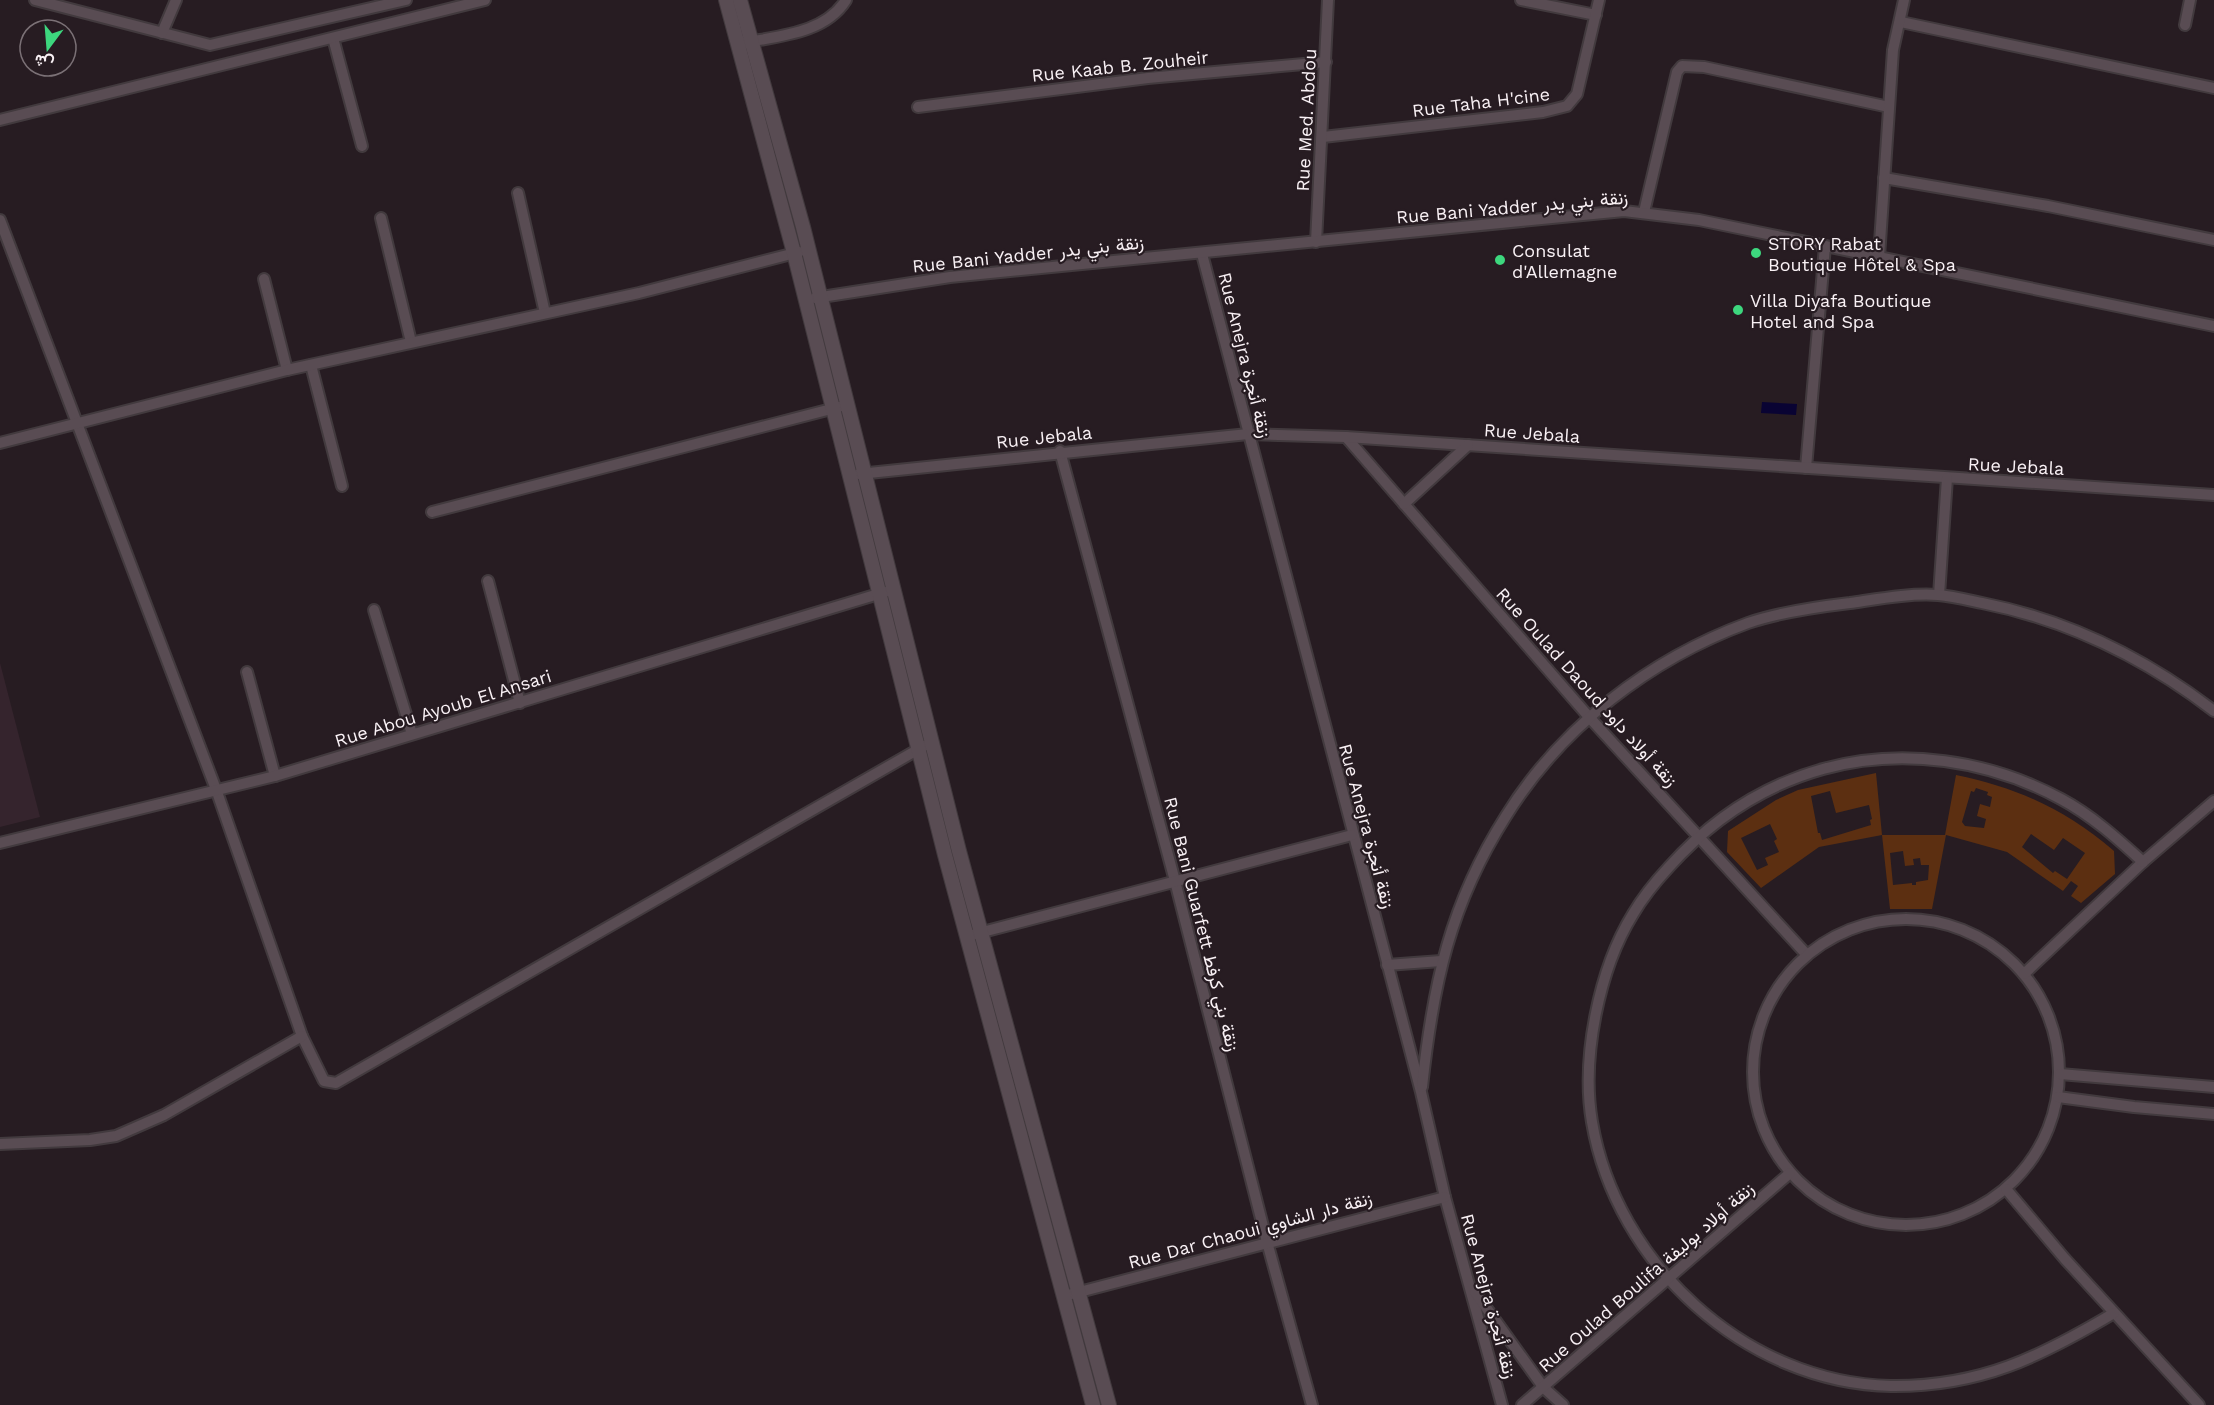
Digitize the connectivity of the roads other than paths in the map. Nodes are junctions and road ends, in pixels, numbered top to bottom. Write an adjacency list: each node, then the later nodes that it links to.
1 (35, 0): 13 (street)
2 (176, 0): 17 (street)
3 (406, 0): 17 (street)
4 (485, 0): 18 (street)
5 (726, 0): 20 (street)
6 (740, 0): 19 (street)
7 (846, 0): 19 (street)
8 (1328, 0): 21 (street, Rue Med. Abdou)
9 (1521, 0): 14 (street)
10 (1599, 0): 14 (street, Rue Taha H'cine)
11 (1904, 0): 15 (street)
12 (2190, 0): 16 (street)
13 (54, 2): 17 (street)
14 (1596, 15): 26 (street, Rue Taha H'cine)
15 (1901, 22): 22 (street); 24 (street)
16 (2185, 24)
17 (162, 33)
18 (333, 38): 25 (street); 27 (street)
19 (752, 41): 20 (street); 36 (street)
20 (738, 44): 37 (street)
21 (1326, 62): 23 (street, Rue Kaab B. Zouheir); 26 (street, Rue Med. Abdou)
22 (2214, 88)
23 (918, 107)
24 (1889, 107): 28 (street); 30 (street)
25 (0, 120)
26 (1323, 137): 34 (street, Rue Med. Abdou)
27 (362, 146)
28 (1884, 178): 33 (street); 39 (street)
29 (518, 193): 43 (street)
30 (1644, 212): 34 (street, Rue Bani Yadder زنقة بني يدر); 35 (street, Rue Bani Yadder زنقة بني يدر)
31 (381, 218): 45 (street)
32 (0, 220): 50 (street)
33 (2214, 240)
34 (1316, 242): 38 (street, Rue Bani Yadder زنقة بني يدر)
35 (1825, 246): 39 (street, Rue Bani Yadder زنقة بني يدر); 56 (street)
36 (808, 250): 37 (street); 41 (street)
37 (794, 254): 42 (street); 43 (street)
38 (1202, 254): 41 (street, Rue Bani Yadder زنقة بني يدر); 51 (street, Rue Anejra زنقة أنجرة)
39 (1879, 257): 44 (street, Rue Bani Yadder زنقة بني يدر)
40 (264, 279): 47 (street)
41 (820, 297): 42 (street, Rue Bani Yadder زنقة بني يدر); 48 (street)
42 (805, 299): 49 (street)
43 (545, 313): 45 (street)
44 (2214, 326)
45 (411, 342): 46 (street)
46 (311, 365): 47 (street); 60 (street)
47 (287, 370): 50 (street)
48 (847, 405): 49 (street); 57 (street)
49 (832, 409): 58 (street); 63 (street)
50 (78, 422): 53 (street); 77 (street)
51 (1248, 434): 52 (street, Rue Jebala); 55 (street, Rue Jebala); 79 (street, Rue Anejra زنقة أنجرة)
52 (1346, 437): 54 (street, Rue Jebala); 62 (street, Rue Oulad Daoud زنقة أولاد داود)
53 (0, 442)
54 (1468, 445): 56 (street, Rue Jebala); 62 (street)
55 (1060, 451): 57 (street, Rue Jebala); 83 (street, Rue Bani Guarfett زنقة بني كرفط)
56 (1806, 468): 59 (street, Rue Jebala)
57 (863, 473): 58 (street, Rue Jebala); 65 (street)
58 (848, 475): 66 (street)
59 (1947, 478): 61 (street, Rue Jebala); 67 (street)
60 (342, 486)
61 (2214, 495)
62 (1404, 504): 72 (street, Rue Oulad Daoud زنقة أولاد داود)
63 (432, 512)
64 (488, 581): 70 (street)
65 (892, 590): 66 (street, Rue Abou Ayoub El Ansari); 74 (street)
66 (877, 594): 70 (street, Rue Abou Ayoub El Ansari); 75 (street)
67 (1939, 595): 71 (street); 72 (street)
68 (374, 610): 73 (street)
69 (247, 672): 76 (street)
70 (520, 703): 73 (street, Rue Abou Ayoub El Ansari)
71 (2214, 711)
72 (1589, 717): 80 (street, Rue Oulad Daoud زنقة أولاد داود); 87 (street)
73 (412, 734): 76 (street, Rue Abou Ayoub El Ansari)
74 (931, 742): 75 (street); 84 (street)
75 (917, 748): 85 (street); 90 (street)
76 (276, 776): 77 (street, Rue Abou Ayoub El Ansari)
77 (216, 792): 81 (street, Rue Abou Ayoub El Ansari); 90 (street)
78 (2214, 801): 82 (street)
79 (1352, 835): 83 (street); 88 (street, Rue Anejra زنقة أنجرة)
80 (1699, 836): 82 (street); 86 (street, Rue Oulad Daoud زنقة أولاد داود); 101 (street)
81 (0, 843)
82 (2143, 862): 89 (street)
83 (1175, 880): 84 (street); 100 (street, Rue Bani Guarfett زنقة بني كرفط)
84 (981, 933): 85 (street); 103 (street)
85 (967, 937): 104 (street)
86 (1806, 956): 89 (street); 97 (street)
87 (1441, 961): 88 (street); 93 (street)
88 (1387, 965): 93 (street, Rue Anejra زنقة أنجرة)
89 (2024, 974): 91 (street)
90 (302, 1036): 96 (street)
91 (2060, 1074): 92 (street); 94 (street)
92 (2214, 1088)
93 (1421, 1092): 99 (street, Rue Anejra زنقة أنجرة)
94 (2058, 1097): 95 (street); 98 (street)
95 (2214, 1114)
96 (0, 1144)
97 (1791, 1173): 98 (street); 101 (street, Rue Oulad Boulifa زنقة أولاد بوليفة)
98 (2006, 1190): 105 (street)
99 (1445, 1197): 100 (street, Rue Dar Chaoui زنقة دار الشاوي); 102 (street, Rue Anejra زنقة أنجرة)
100 (1267, 1242): 103 (street, Rue Dar Chaoui زنقة دار الشاوي); 109 (street, Rue Bani Guarfett زنقة بني كرفط)
101 (1668, 1279): 105 (street); 106 (street, Rue Oulad Boulifa زنقة أولاد بوليفة)
102 (1470, 1284): 106 (street); 110 (street, Rue Anejra زنقة أنجرة)
103 (1078, 1292): 104 (street, Rue Dar Chaoui زنقة دار الشاوي); 108 (street)
104 (1064, 1296): 107 (street)
105 (2114, 1314): 113 (street)
106 (1544, 1388): 111 (street, Rue Oulad Boulifa زنقة أولاد بوليفة); 112 (street)
107 (1093, 1405)
108 (1109, 1405)
109 (1312, 1405)
110 (1502, 1405)
111 (1522, 1405)
112 (1563, 1405)
113 (2199, 1405)

